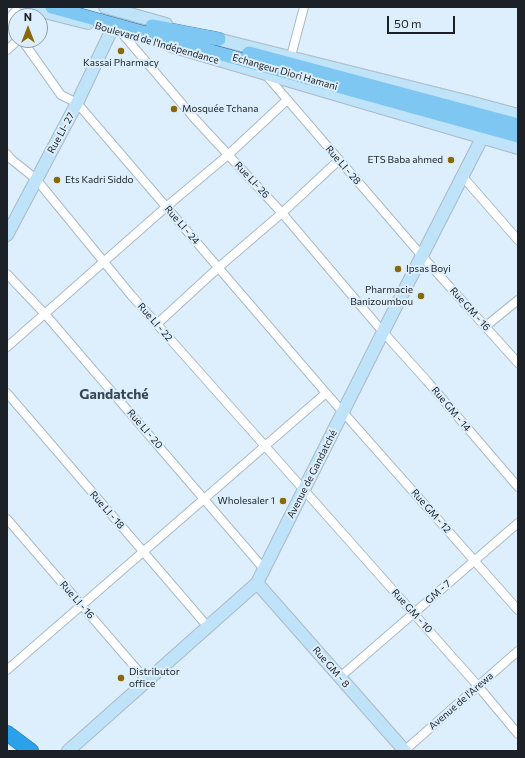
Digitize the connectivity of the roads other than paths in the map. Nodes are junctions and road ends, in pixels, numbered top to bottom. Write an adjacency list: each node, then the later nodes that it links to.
1 (19, 7): 7 (street)
2 (84, 7): 9 (main road, Echangeur Diori Hamani)
3 (105, 7): 10 (street, Boulevard de l'Indépendance)
4 (304, 7): 12 (street)
5 (48, 13): 9 (main road, Echangeur Diori Hamani)
6 (48, 13): 8 (street, Boulevard de l'Indépendance)
7 (7, 21)
8 (116, 30): 14 (street, Boulevard de l'Indépendance); 17 (street, Rue LI- 27); 24 (street, Rue LI- 26)
9 (151, 30): 10 (main road); 13 (main road, Echangeur Diori Hamani); 19 (main road, Echangeur Diori Hamani)
10 (219, 39): 12 (street, Boulevard de l'Indépendance)
11 (28, 48): 17 (street, Rue LI - 24)
12 (291, 56): 18 (street, Boulevard de l'Indépendance)
13 (247, 61): 15 (main road); 19 (main road, Echangeur Diori Hamani)
14 (265, 74): 15 (street, Boulevard de l'Indépendance); 16 (street, Rue LI - 28)
15 (305, 86): 22 (street, Boulevard de l'Indépendance)
16 (287, 100): 24 (street); 26 (street, Rue LI - 28)
17 (77, 103): 28 (street, Rue LI- 27); 29 (street, Rue LI - 24)
18 (518, 115)
19 (472, 117): 20 (main road, Echangeur Diori Hamani); 21 (main road, Echangeur Diori Hamani)
20 (518, 126)
21 (518, 136)
22 (482, 138): 23 (street, Boulevard de l'Indépendance); 27 (street, Avenue de Gandatché)
23 (518, 148)
24 (228, 154): 29 (street); 30 (street, Rue LI- 26)
25 (8, 158): 28 (street, Rue LI - 22)
26 (339, 160): 30 (street); 33 (street, Rue LI - 28)
27 (463, 177): 32 (street); 33 (street, Avenue de Gandatché)
28 (36, 179): 31 (street, Rue LI- 27); 34 (street, Rue LI - 22)
29 (166, 207): 34 (street); 35 (street, Rue LI - 24)
30 (282, 213): 35 (street); 41 (street, Rue LI- 26)
31 (7, 235)
32 (518, 240)
33 (422, 256): 40 (street, Rue GM - 16); 41 (street, Avenue de Gandatché)
34 (103, 262): 38 (street); 39 (street, Rue LI - 22)
35 (219, 267): 39 (street); 45 (street, Rue LI - 24)
36 (7, 274): 38 (street, Rue LI - 20)
37 (518, 300): 40 (street)
38 (45, 314): 42 (street); 50 (street, Rue LI - 20)
39 (157, 324): 47 (street, Rue LI - 22)
40 (486, 326): 43 (street, Rue GM - 16)
41 (383, 332): 46 (street, Avenue de Gandatché); 48 (street, Rue GM - 14)
42 (7, 347)
43 (518, 363)
44 (7, 393): 53 (street, Rue LI - 18)
45 (326, 393): 46 (street, Rue LI - 24); 47 (street)
46 (344, 412): 49 (street, Avenue de Gandatché); 54 (street, Rue GM - 12)
47 (265, 446): 49 (street, Rue LI - 22); 50 (street)
48 (518, 487)
49 (304, 490): 55 (street, Avenue de Gandatché); 59 (street, Rue GM - 10)
50 (204, 498): 53 (street); 55 (street, Rue LI - 20)
51 (7, 519): 57 (street, Rue LI - 16)
52 (518, 523): 54 (street, GM - 7)
53 (143, 552): 57 (street); 60 (street, Rue LI - 18)
54 (474, 561): 58 (street, Rue GM - 12); 59 (street, GM - 7)
55 (264, 569): 56 (street, Avenue de Gandatché)
56 (257, 583): 60 (street, Avenue de Gandatché); 63 (street, Rue GM - 8)
57 (82, 605): 62 (street); 64 (street, Rue LI - 16)
58 (518, 610)
59 (414, 613): 63 (street, GM - 7); 65 (street, Rue GM - 10)
60 (208, 627): 64 (street, Avenue de Gandatché)
61 (518, 651): 65 (street, Avenue de l'Arewa)
62 (7, 670)
63 (340, 677): 72 (street, Rue GM - 8)
64 (147, 681): 71 (street, Avenue de Gandatché)
65 (478, 686): 67 (street, Rue GM - 10); 72 (street, Avenue de l'Arewa)
66 (7, 733): 70 (highway)
67 (518, 734)
68 (7, 741): 69 (highway)
69 (15, 751)
70 (31, 751)
71 (68, 751)
72 (405, 751)

